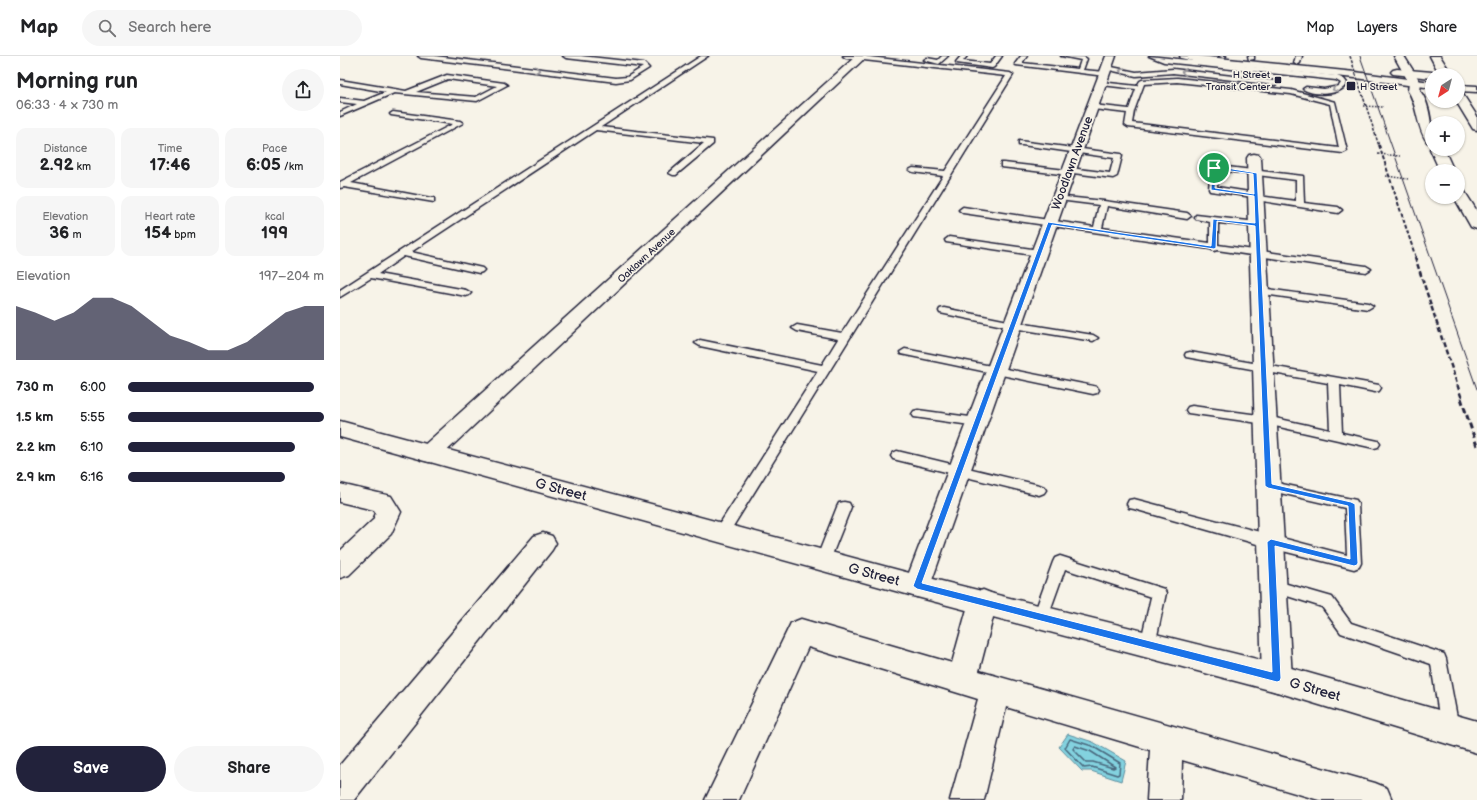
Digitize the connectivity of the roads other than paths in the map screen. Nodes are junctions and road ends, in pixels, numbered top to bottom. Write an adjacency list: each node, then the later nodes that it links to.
1 (421, 56): 2 (lane)
2 (430, 56): 3 (lane, one-way to 3)
3 (566, 56)
4 (704, 56): 45 (lane)
5 (888, 56): 6 (lane)
6 (945, 56)
7 (964, 56): 10 (lane)
8 (972, 56): 9 (lane)
9 (994, 56)
10 (999, 56)
11 (1024, 56): 24 (lane)
12 (1064, 56): 24 (lane)
13 (1152, 56): 23 (lane, one-way to 23)
14 (1185, 56): 28 (main road)
15 (1219, 56): 16 (main road)
16 (1222, 56): 20 (main road)
17 (1399, 56): 28 (main road)
18 (1435, 56): 22 (main road)
19 (856, 57): 53 (lane); 103 (main road, Oaklawn Avenue)
20 (1251, 58): 21 (main road)
21 (1298, 60): 28 (main road)
22 (1442, 68)
23 (1106, 70): 24 (lane); 31 (lane); 39 (main road, Woodlawn Avenue)
24 (1080, 71)
25 (1425, 77): 28 (main road)
26 (1465, 78): 27 (main road)
27 (1477, 79)
28 (1414, 80): 30 (main road); 43 (main road)
29 (340, 82): 34 (lane)
30 (1425, 83)
31 (1140, 88): 40 (lane); 40 (lane)
32 (1465, 89): 33 (main road)
33 (1477, 90)
34 (393, 91): 35 (lane); 37 (lane)
35 (407, 93): 35 (lane)
36 (341, 101): 37 (lane)
37 (364, 103): 41 (lane)
38 (1465, 106): 44 (main road)
39 (1093, 107): 40 (lane); 47 (main road, Woodlawn Avenue)
40 (1131, 111)
41 (340, 114)
42 (393, 114): 54 (lane)
43 (1425, 124)
44 (1477, 126)
45 (595, 128): 52 (lane); 72 (lane)
46 (1022, 143): 47 (lane)
47 (1077, 150): 51 (main road, Woodlawn Avenue); 51 (lane)
48 (1004, 165): 51 (lane)
49 (1255, 168): 55 (main road); 55 (lane); 59 (lane)
50 (913, 170): 53 (lane)
51 (1069, 172): 56 (main road, Woodlawn Avenue)
52 (673, 173)
53 (948, 174): 85 (lane)
54 (341, 184): 57 (lane)
55 (1256, 196): 59 (lane); 68 (main road)
56 (1059, 198): 58 (lane); 66 (main road, Woodlawn Avenue)
57 (431, 200)
58 (1104, 203): 63 (lane); 69 (lane)
59 (1300, 204): 62 (lane)
60 (1465, 204): 67 (main road)
61 (963, 210): 66 (lane)
62 (1338, 210)
63 (1187, 216)
64 (1199, 217): 65 (lane)
65 (1214, 220): 68 (lane); 71 (lane)
66 (1050, 223): 69 (lane); 73 (main road, Woodlawn Avenue)
67 (1477, 224)
68 (1257, 225): 74 (main road)
69 (1097, 230): 71 (lane)
70 (949, 240): 73 (lane)
71 (1214, 248): 74 (lane)
72 (403, 253): 76 (lane); 77 (lane)
73 (1039, 253): 83 (main road, Woodlawn Avenue)
74 (1258, 254): 75 (lane); 78 (main road)
75 (1366, 269)
76 (479, 270)
77 (370, 275): 79 (lane); 80 (lane)
78 (1260, 291): 81 (lane); 90 (main road)
79 (466, 293)
80 (340, 294)
81 (1368, 306)
82 (944, 311): 83 (lane)
83 (1013, 325): 86 (lane); 92 (main road, Woodlawn Avenue)
84 (797, 328): 85 (lane)
85 (845, 337): 91 (lane)
86 (1093, 338)
87 (700, 343): 91 (lane)
88 (905, 352): 92 (lane)
89 (1190, 355): 90 (lane)
90 (1263, 368): 93 (lane); 98 (main road)
91 (825, 369): 111 (lane)
92 (996, 369): 95 (lane); 99 (main road, Woodlawn Avenue)
93 (1334, 381): 94 (lane); 101 (lane)
94 (1374, 388)
95 (1093, 390)
96 (1192, 410): 98 (lane)
97 (918, 414): 99 (lane)
98 (1266, 420): 101 (lane); 106 (main road)
99 (977, 422): 105 (main road, Woodlawn Avenue)
100 (340, 429): 103 (main road, G Street)
101 (1336, 435): 102 (lane)
102 (1374, 444)
103 (429, 454): 111 (main road, G Street)
104 (896, 456): 105 (lane)
105 (959, 472): 107 (lane); 116 (main road, Woodlawn Avenue)
106 (1268, 486): 112 (main road); 112 (lane)
107 (1039, 490)
108 (340, 493): 115 (main road)
109 (1134, 504): 112 (lane)
110 (844, 507): 114 (lane)
111 (722, 532): 114 (main road, G Street)
112 (1271, 542): 117 (main road)
113 (543, 543): 127 (main road)
114 (823, 560): 116 (main road, G Street)
115 (340, 566)
116 (917, 586): 118 (main road, G Street)
117 (1273, 586): 121 (main road); 124 (lane)
118 (983, 602): 119 (main road, G Street); 122 (main road)
119 (1041, 617): 120 (main road, G Street); 120 (lane)
120 (1148, 645): 121 (main road, G Street)
121 (1277, 678): 124 (main road, G Street)
122 (962, 681): 123 (main road); 128 (main road)
123 (995, 690): 126 (main road); 129 (main road)
124 (1450, 729): 125 (main road, G Street)
125 (1477, 737)
126 (1168, 739): 130 (main road); 131 (main road)
127 (340, 791)
128 (722, 800)
129 (967, 800)
130 (1164, 800)
131 (1375, 800)

